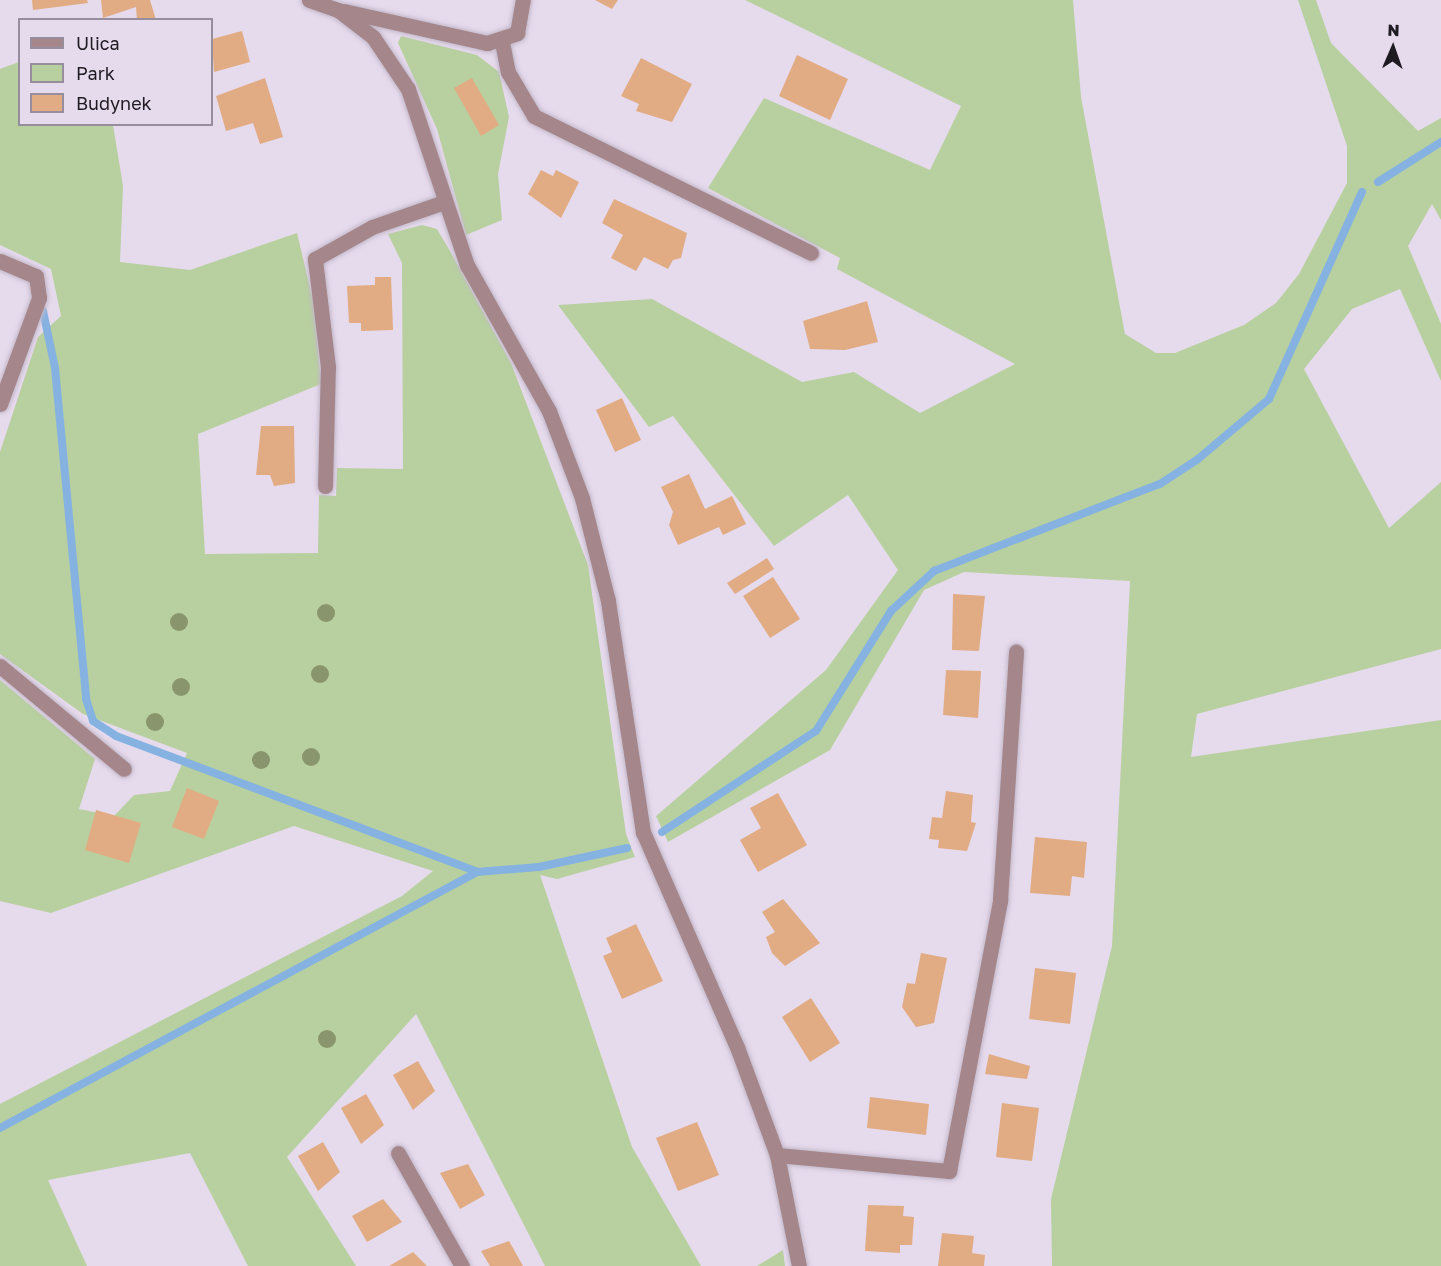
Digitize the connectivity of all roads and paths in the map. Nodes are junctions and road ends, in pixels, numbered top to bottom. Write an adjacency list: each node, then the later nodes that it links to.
1 (309, 0): 3 (street)
2 (524, 0): 4 (street)
3 (338, 10): 4 (street); 5 (street)
4 (502, 42): 6 (street)
5 (444, 202): 9 (street); 14 (street)
6 (811, 253)
7 (0, 261): 8 (street)
8 (0, 404)
9 (325, 486)
10 (1016, 652): 14 (street)
11 (0, 666): 12 (street)
12 (124, 769)
13 (398, 1153): 15 (street)
14 (777, 1155): 16 (street)
15 (462, 1266)
16 (798, 1266)

